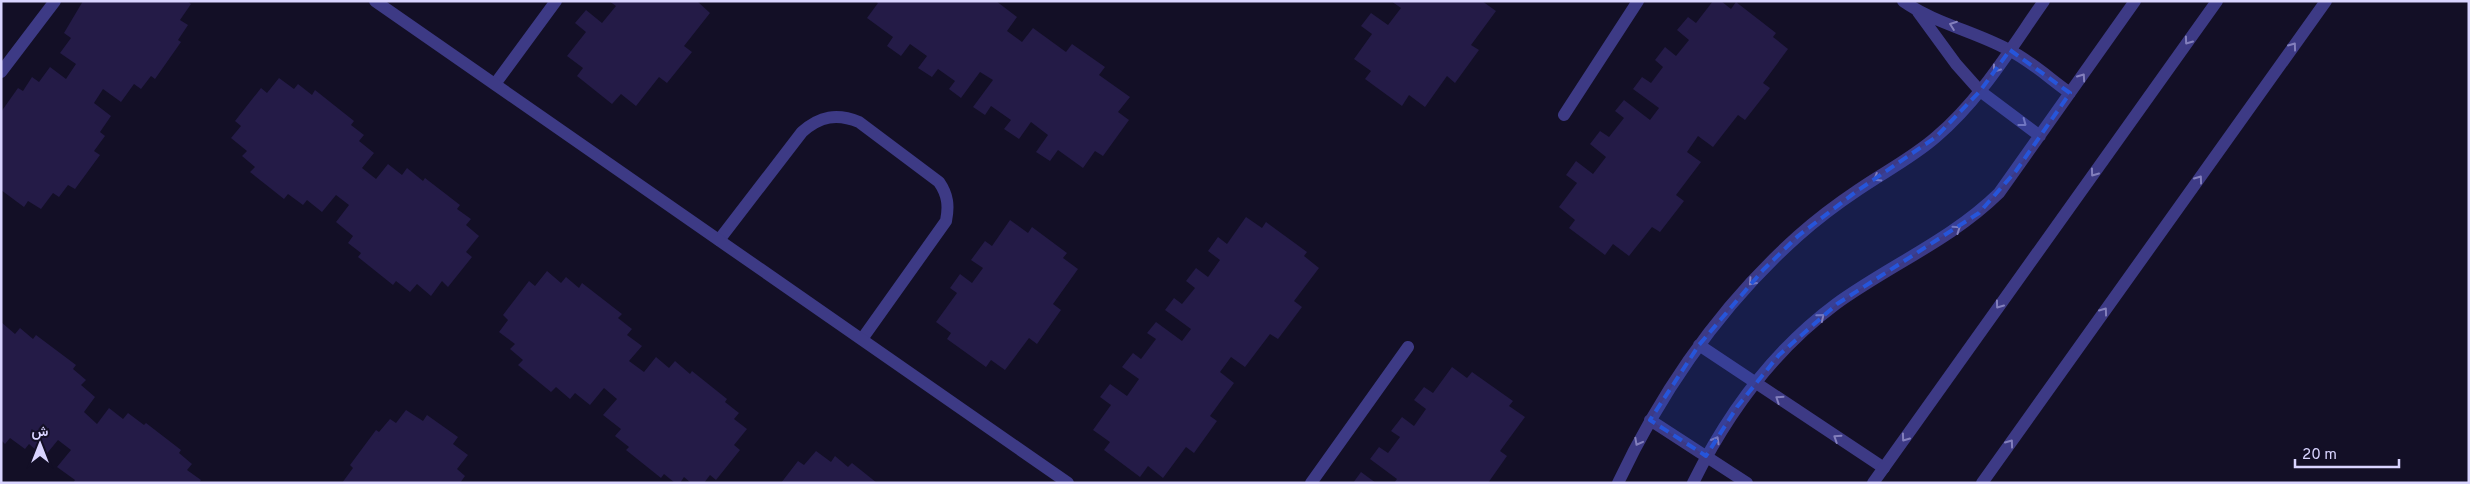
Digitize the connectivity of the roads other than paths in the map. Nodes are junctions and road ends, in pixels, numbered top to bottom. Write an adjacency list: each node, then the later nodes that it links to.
1 (54, 1): 12 (street)
2 (376, 1): 13 (street)
3 (556, 1): 13 (street)
4 (1638, 1): 16 (street)
5 (1903, 1): 10 (street)
6 (2044, 1): 11 (street)
7 (2135, 1): 15 (street, one-way to 7)
8 (2217, 1): 25 (street, one-way to 25)
9 (2326, 1): 32 (street, one-way to 9)
10 (1918, 12): 11 (street, one-way to 10); 14 (street)
11 (2010, 50): 14 (street, one-way to 14); 15 (street)
12 (1, 72)
13 (495, 84): 18 (street)
14 (1980, 91): 17 (street, one-way to 17); 20 (street, one-way to 20)
15 (2070, 93): 17 (street)
16 (1564, 114)
17 (2040, 136): 22 (street, one-way to 17)
18 (719, 240): 19 (street); 19 (street)
19 (862, 339): 26 (street)
20 (1699, 346): 22 (street); 23 (street)
21 (1408, 347): 27 (street)
22 (1755, 383): 24 (street, one-way to 22); 25 (street, one-way to 22)
23 (1650, 420): 24 (street); 28 (street, one-way to 28)
24 (1706, 456): 29 (street); 30 (street)
25 (1884, 468): 31 (street)
26 (1068, 483)
27 (1311, 483)
28 (1618, 483)
29 (1693, 483)
30 (1746, 483)
31 (1873, 483)
32 (1982, 483)

